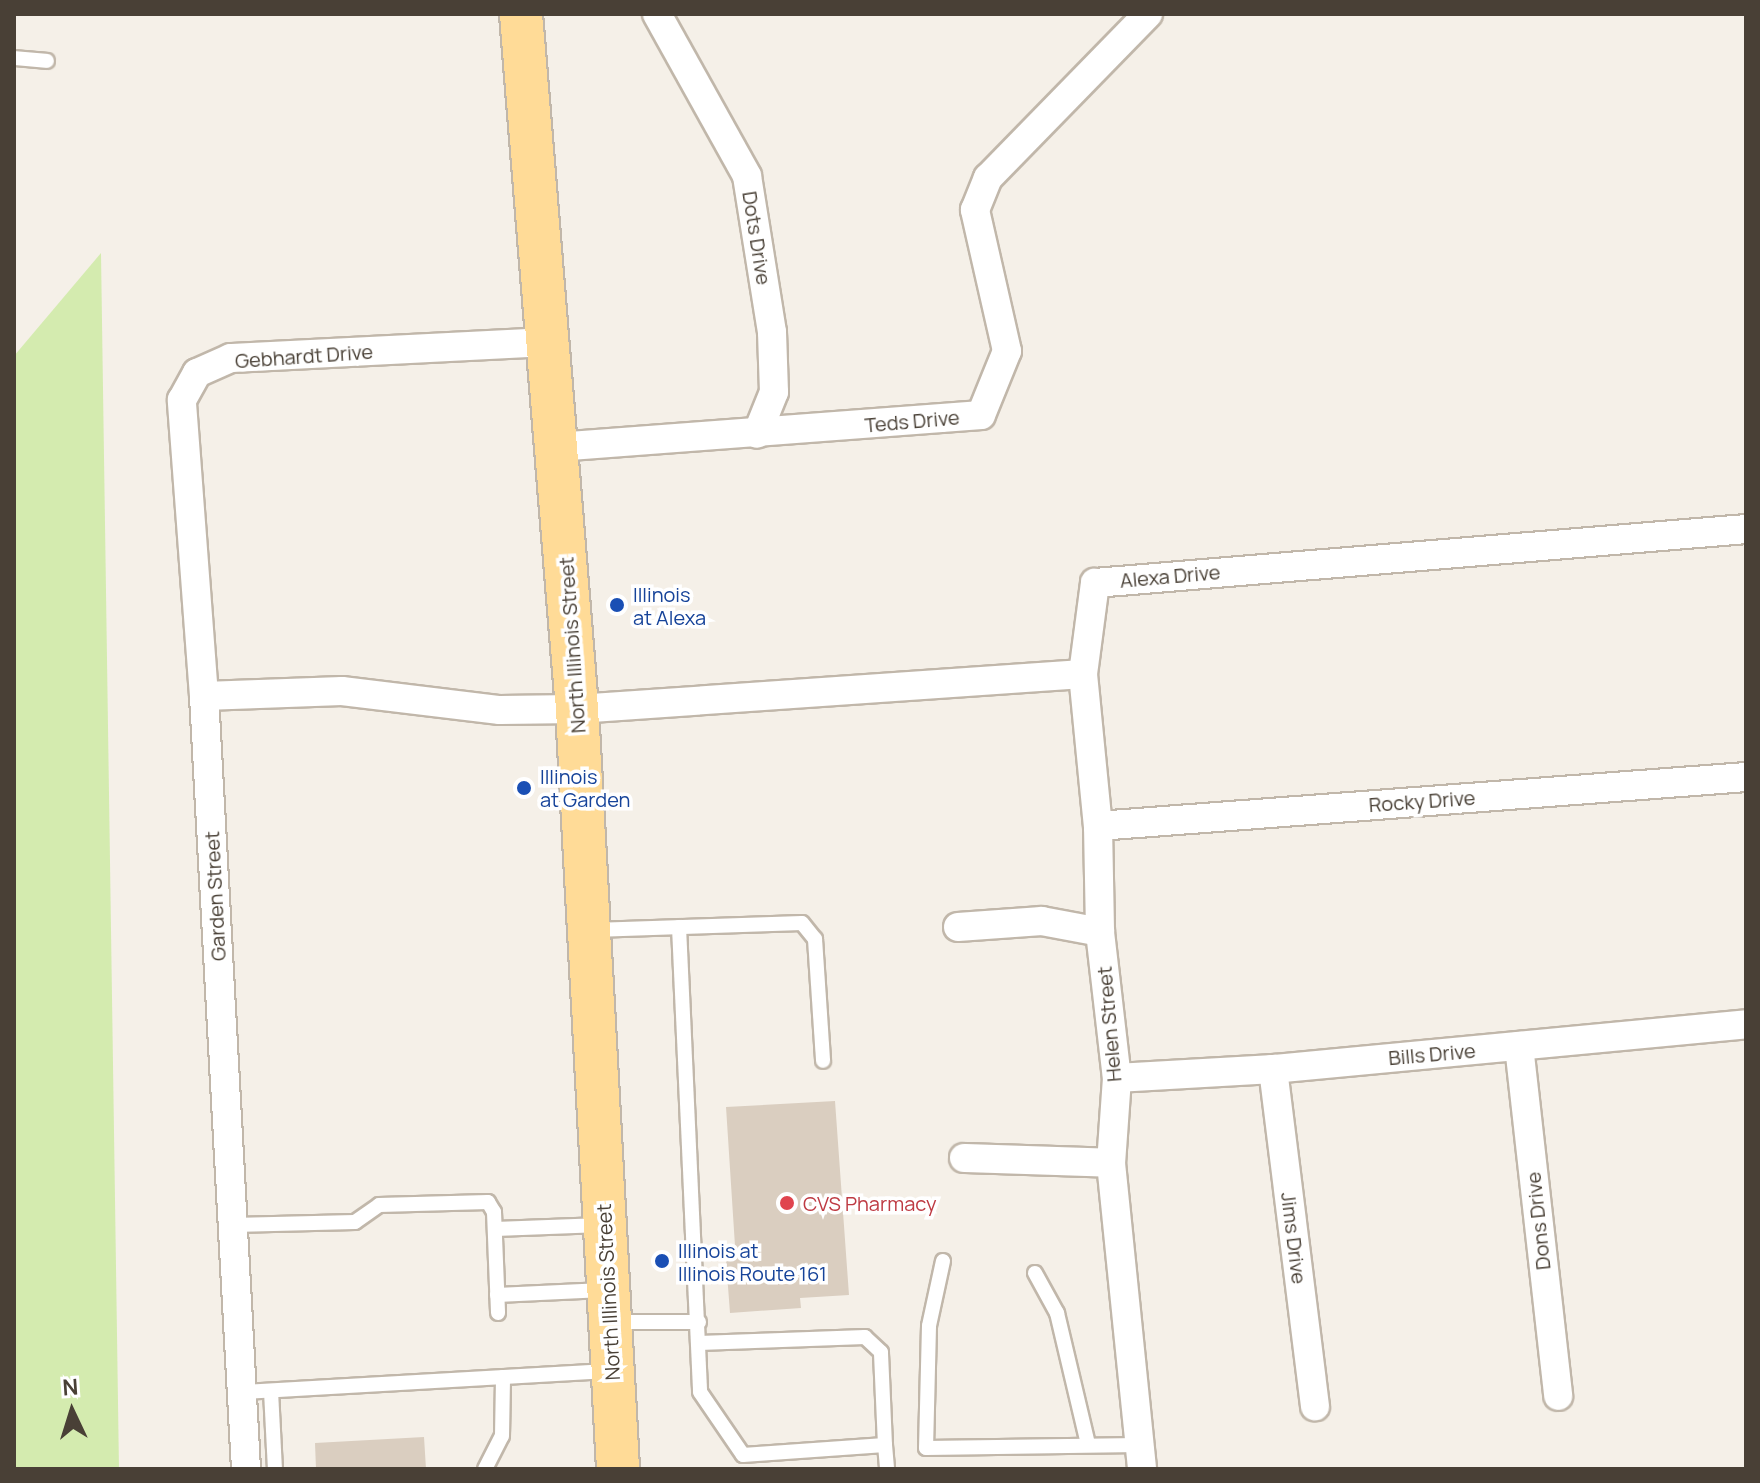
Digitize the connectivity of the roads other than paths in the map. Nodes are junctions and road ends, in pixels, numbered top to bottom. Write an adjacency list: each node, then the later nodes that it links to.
1 (521, 14): 6 (main road, North Illinois Street)
2 (657, 14): 7 (street, Dots Drive)
3 (1148, 14): 7 (street, Teds Drive)
4 (14, 58): 5 (lane)
5 (47, 61)
6 (549, 342): 8 (main road, North Illinois Street); 11 (street, Gebhardt Drive)
7 (757, 434): 8 (street, Teds Drive)
8 (557, 447): 12 (main road, North Illinois Street)
9 (1746, 529): 10 (street, Alexa Drive)
10 (1083, 674): 12 (street); 14 (street, Helen Street)
11 (204, 696): 12 (street); 26 (street, Garden Street)
12 (577, 709): 17 (main road, North Illinois Street)
13 (1746, 777): 14 (street, Rocky Drive)
14 (1098, 826): 18 (street, Helen Street)
15 (679, 927): 17 (lane); 21 (lane); 34 (lane)
16 (958, 927): 18 (street)
17 (589, 931): 27 (main road, North Illinois Street)
18 (1100, 932): 23 (street, Helen Street)
19 (1746, 1024): 20 (street, Bills Drive)
20 (1519, 1046): 22 (street, Bills Drive); 40 (street, Dons Drive)
21 (823, 1061)
22 (1273, 1069): 23 (street, Bills Drive); 41 (street, Jims Drive)
23 (1117, 1078): 25 (street, Helen Street)
24 (964, 1158): 25 (street)
25 (1111, 1163): 44 (street, Helen Street)
26 (233, 1225): 28 (lane); 39 (street, Garden Street)
27 (604, 1225): 28 (lane); 32 (main road, North Illinois Street)
28 (495, 1229): 31 (lane)
29 (943, 1261): 42 (lane)
30 (1035, 1273): 42 (lane)
31 (497, 1295): 32 (lane); 33 (lane)
32 (609, 1306): 34 (lane); 36 (main road, North Illinois Street)
33 (498, 1313)
34 (699, 1322): 35 (lane)
35 (699, 1343): 43 (lane); 43 (lane)
36 (613, 1371): 37 (lane); 48 (main road, North Illinois Street)
37 (503, 1377): 38 (lane); 47 (lane)
38 (271, 1391): 39 (lane); 46 (lane)
39 (242, 1392): 45 (street, Garden Street)
40 (1558, 1396)
41 (1315, 1406)
42 (1088, 1444): 44 (lane)
43 (885, 1445): 49 (lane)
44 (1140, 1457)
45 (246, 1469)
46 (275, 1469)
47 (485, 1469)
48 (618, 1469)
49 (887, 1469)

